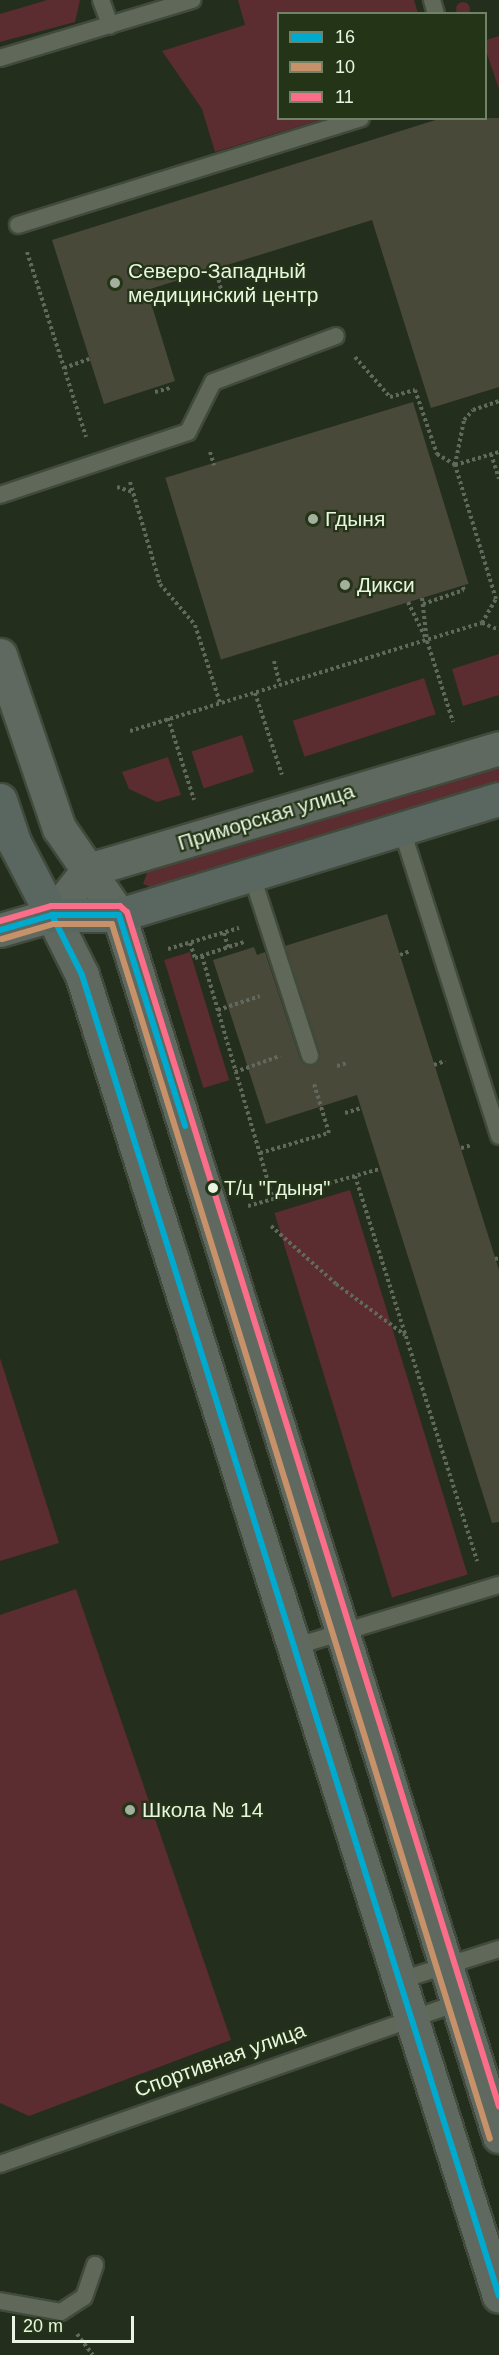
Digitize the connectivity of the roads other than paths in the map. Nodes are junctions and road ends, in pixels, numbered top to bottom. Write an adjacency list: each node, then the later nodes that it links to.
1 (101, 0): 3 (lane)
2 (192, 0): 3 (lane)
3 (110, 25): 4 (lane)
4 (0, 58)
5 (355, 120): 6 (lane)
6 (18, 225)
7 (336, 336): 8 (lane)
8 (0, 495)
9 (0, 655): 14 (main road)
10 (499, 748): 14 (main road, Приморская улица)
11 (499, 799): 13 (main road)
12 (0, 800): 16 (main road)
13 (402, 830): 15 (main road); 20 (lane)
14 (88, 870): 16 (main road); 17 (main road)
15 (252, 876): 17 (main road); 19 (lane)
16 (52, 915): 17 (main road); 18 (main road); 23 (main road)
17 (119, 915): 22 (main road)
18 (0, 930)
19 (309, 1052)
20 (499, 1136)
21 (493, 1588): 22 (lane)
22 (340, 1634): 23 (lane); 25 (main road)
23 (293, 1647): 26 (main road)
24 (499, 1949): 25 (lane)
25 (446, 1966): 26 (lane); 27 (main road)
26 (398, 1981): 28 (main road)
27 (457, 2003): 28 (lane, Спортивная улица); 29 (main road)
28 (410, 2018): 30 (lane, Спортивная улица); 32 (main road)
29 (499, 2136)
30 (5, 2158)
31 (95, 2265): 33 (lane)
32 (499, 2296)
33 (0, 2301)

